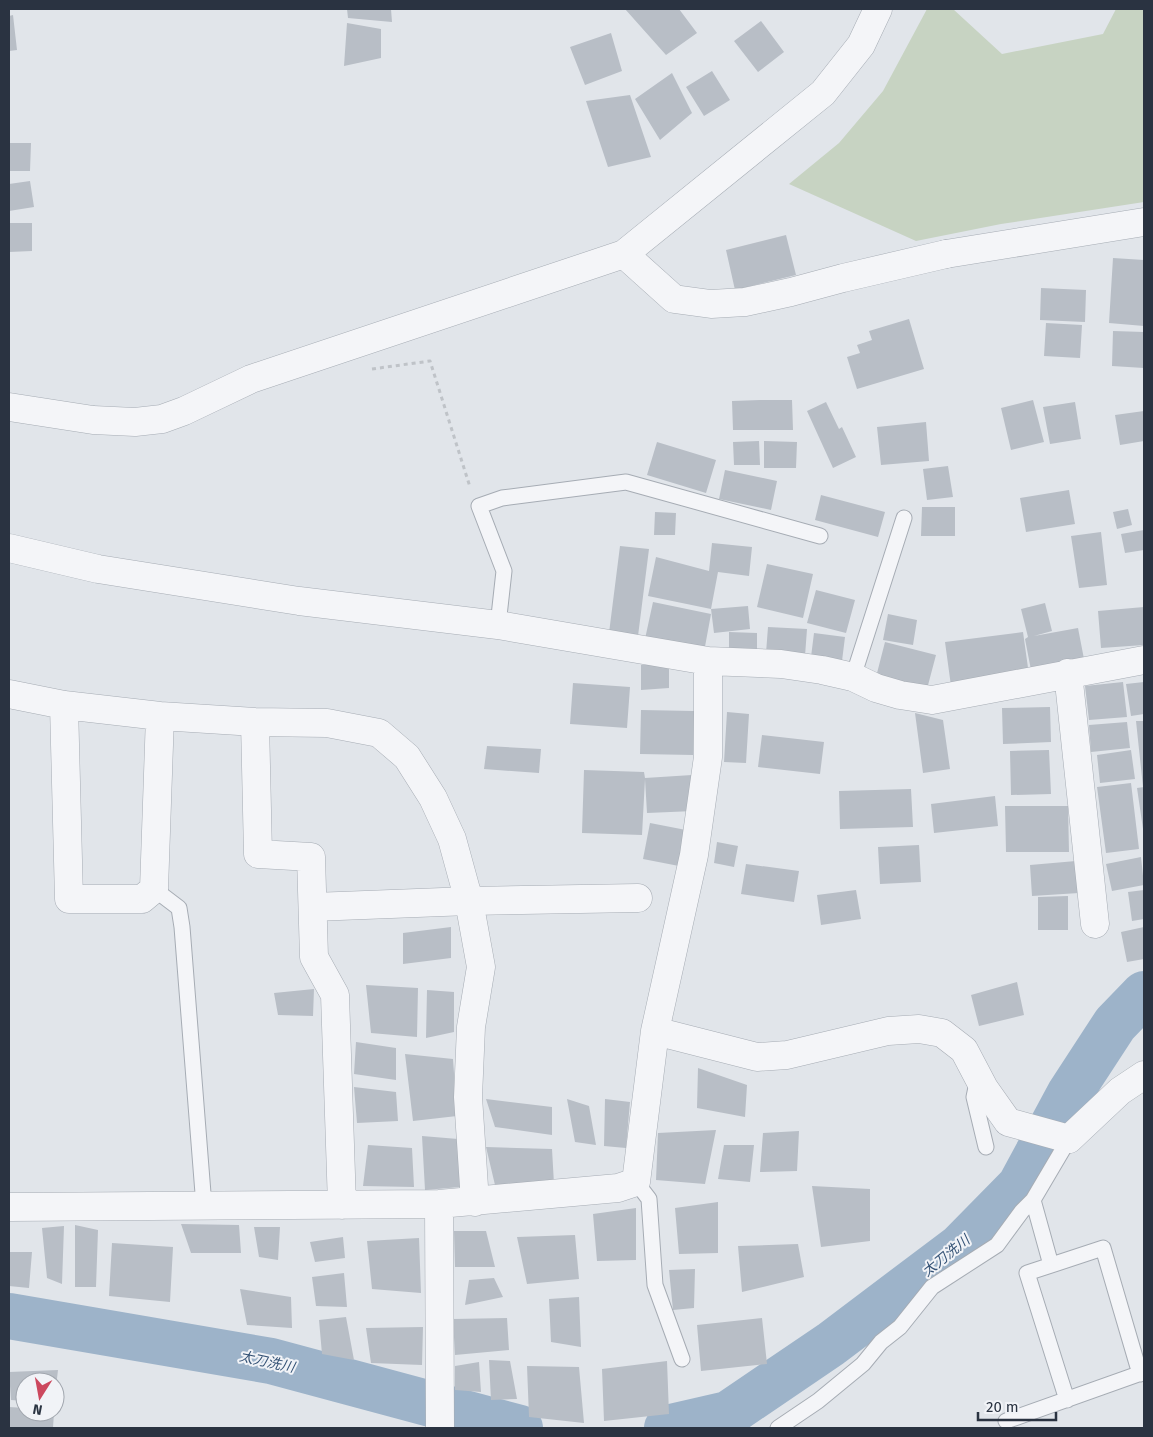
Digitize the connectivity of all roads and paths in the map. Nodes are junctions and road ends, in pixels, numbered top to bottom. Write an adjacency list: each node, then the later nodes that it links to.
1 (878, 9): 3 (street)
2 (1144, 222): 3 (street)
3 (624, 254): 5 (street)
4 (368, 369): 6 (path)
5 (9, 407)
6 (479, 506): 8 (lane); 10 (lane)
7 (904, 518): 14 (lane)
8 (820, 536)
9 (9, 548): 10 (street)
10 (498, 625): 12 (street)
11 (1144, 660): 13 (street)
12 (708, 661): 14 (street); 24 (street)
13 (1068, 673): 14 (street); 23 (street)
14 (853, 677)
15 (9, 694): 16 (street)
16 (64, 705): 17 (street); 19 (street)
17 (160, 716): 18 (street); 19 (street)
18 (255, 722): 21 (street); 22 (street)
19 (154, 890): 34 (lane)
20 (638, 898): 21 (street)
21 (469, 901): 22 (street); 31 (street)
22 (313, 907): 33 (street)
23 (1095, 924)
24 (655, 1031): 26 (street); 29 (street)
25 (1144, 1075): 27 (street)
26 (981, 1082): 27 (street); 28 (lane)
27 (1069, 1139): 30 (lane)
28 (986, 1147)
29 (636, 1182): 31 (street); 37 (lane)
30 (1033, 1200): 36 (lane); 42 (lane)
31 (475, 1202): 32 (street)
32 (439, 1204): 33 (street); 41 (street)
33 (342, 1205): 34 (street)
34 (204, 1206): 35 (street)
35 (9, 1207)
36 (1051, 1266): 38 (lane); 39 (lane)
37 (682, 1359)
38 (1142, 1373): 39 (lane)
39 (1067, 1400): 40 (lane)
40 (1006, 1421)
41 (440, 1428)
42 (778, 1428)

